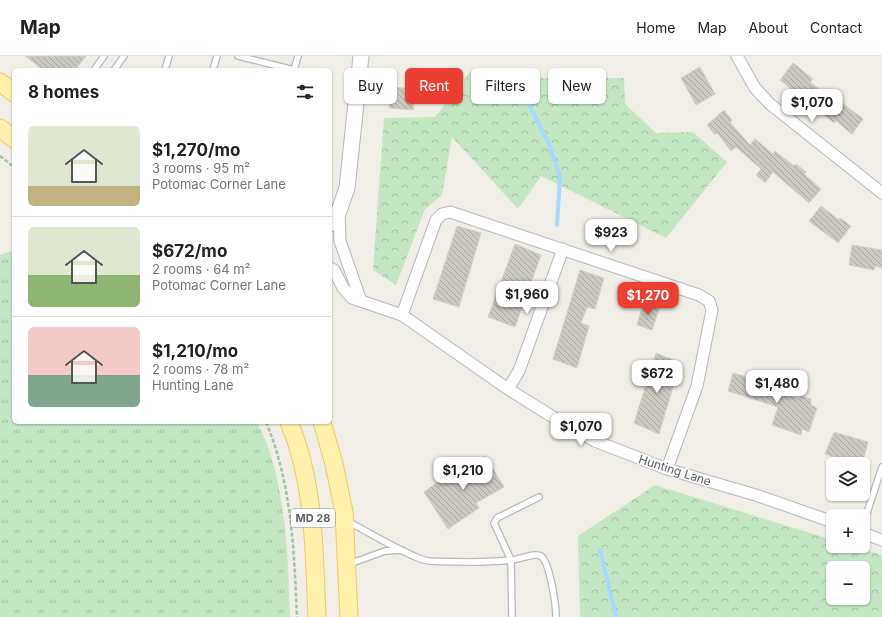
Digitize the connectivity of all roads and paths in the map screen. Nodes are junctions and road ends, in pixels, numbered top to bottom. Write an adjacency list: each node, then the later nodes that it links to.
1 (104, 56): 9 (lane)
2 (124, 56): 10 (lane)
3 (168, 56): 11 (lane)
4 (217, 56): 12 (lane)
5 (238, 56): 13 (lane)
6 (298, 56): 14 (lane)
7 (361, 56): 22 (main road)
8 (736, 56): 21 (street)
9 (95, 68)
10 (115, 68)
11 (165, 68)
12 (214, 68)
13 (286, 68)
14 (295, 68)
15 (0, 82): 16 (main road)
16 (12, 92)
17 (0, 128): 18 (main road)
18 (12, 137)
19 (0, 156): 20 (path)
20 (12, 165)
21 (882, 193)
22 (339, 211): 23 (main road); 26 (street)
23 (332, 221)
24 (563, 249): 27 (street); 28 (street); 33 (street)
25 (332, 269): 26 (street, Hunting Lane)
26 (361, 301): 27 (street, Hunting Lane)
27 (402, 315): 28 (street, Hunting Lane)
28 (508, 389): 33 (street, Hunting Lane)
29 (267, 424): 43 (path)
30 (290, 424): 44 (main road, MD 28)
31 (323, 424): 36 (main road, MD 28)
32 (882, 467): 35 (lane)
33 (667, 469): 37 (street, Hunting Lane)
34 (538, 497): 41 (lane)
35 (868, 509)
36 (344, 519): 40 (lane); 42 (main road, MD 28)
37 (826, 520)
38 (870, 536): 39 (street)
39 (882, 540)
40 (402, 550): 41 (lane); 42 (lane)
41 (511, 560): 46 (lane); 47 (lane)
42 (347, 564): 45 (main road, MD 28)
43 (297, 617)
44 (317, 617)
45 (348, 617)
46 (512, 617)
47 (556, 617)

